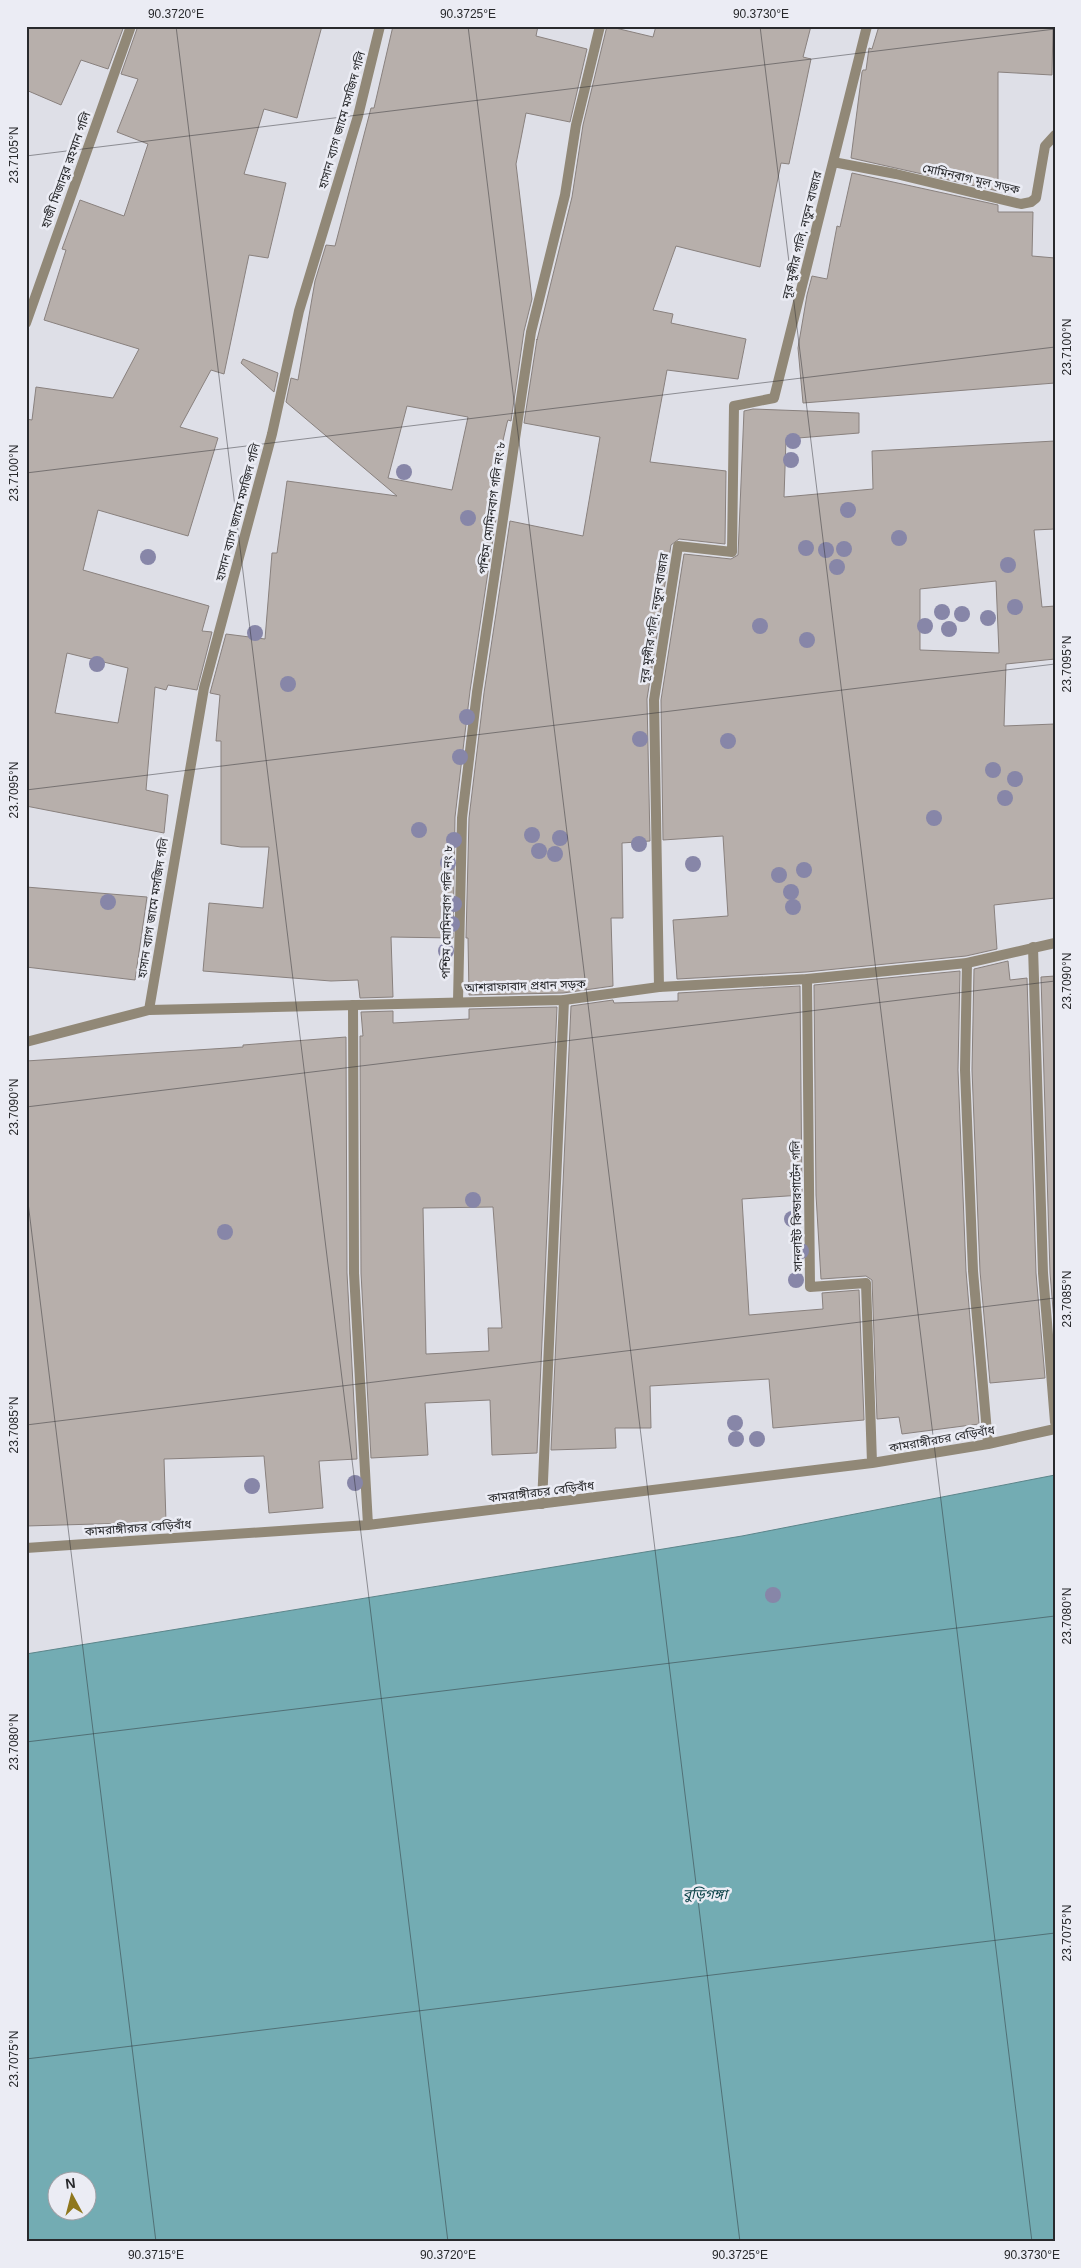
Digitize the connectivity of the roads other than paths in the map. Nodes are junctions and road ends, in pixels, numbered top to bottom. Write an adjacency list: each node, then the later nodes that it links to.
1 (131, 26): 7 (street, হাজী মিজানুর রহমান গলি)
2 (380, 26): 16 (street, হাসান ব্যাগ জামে মসজিদ গলি)
3 (600, 26): 14 (street, পশ্চিম মোমিনবাগ গলি নং ৮)
4 (867, 26): 6 (street, নূর মুন্সীর গলি, নতুন বাজার)
5 (1055, 135): 6 (street, মোমিনবাগ মূল সড়ক)
6 (833, 162): 12 (street, নূর মুন্সীর গলি, নতুন বাজার)
7 (26, 323)
8 (1055, 943): 9 (street, আশরাফাবাদ প্রধান সড়ক)
9 (1033, 947): 10 (street, আশরাফাবাদ প্রধান সড়ক); 18 (street)
10 (967, 963): 11 (street, আশরাফাবাদ প্রধান সড়ক); 20 (street)
11 (807, 978): 12 (street, আশরাফাবাদ প্রধান সড়ক); 21 (street, সানলাইট কিন্ডারগার্টেন গলি)
12 (659, 987): 13 (street, আশরাফাবাদ প্রধান সড়ক)
13 (564, 1000): 14 (street, আশরাফাবাদ প্রধান সড়ক); 22 (street)
14 (458, 1001): 15 (street, আশরাফাবাদ প্রধান সড়ক)
15 (353, 1004): 16 (street, আশরাফাবাদ প্রধান সড়ক); 23 (street)
16 (149, 1010): 17 (street, আশরাফাবাদ প্রধান সড়ক)
17 (26, 1042)
18 (1055, 1422)
19 (1055, 1429): 20 (street, কামরাঙ্গীরচর বেড়িবাঁধ)
20 (988, 1444): 21 (street, কামরাঙ্গীরচর বেড়িবাঁধ)
21 (872, 1463): 22 (street, কামরাঙ্গীরচর বেড়িবাঁধ)
22 (542, 1504): 23 (street, কামরাঙ্গীরচর বেড়িবাঁধ)
23 (368, 1525): 24 (street, কামরাঙ্গীরচর বেড়িবাঁধ)
24 (26, 1548)

